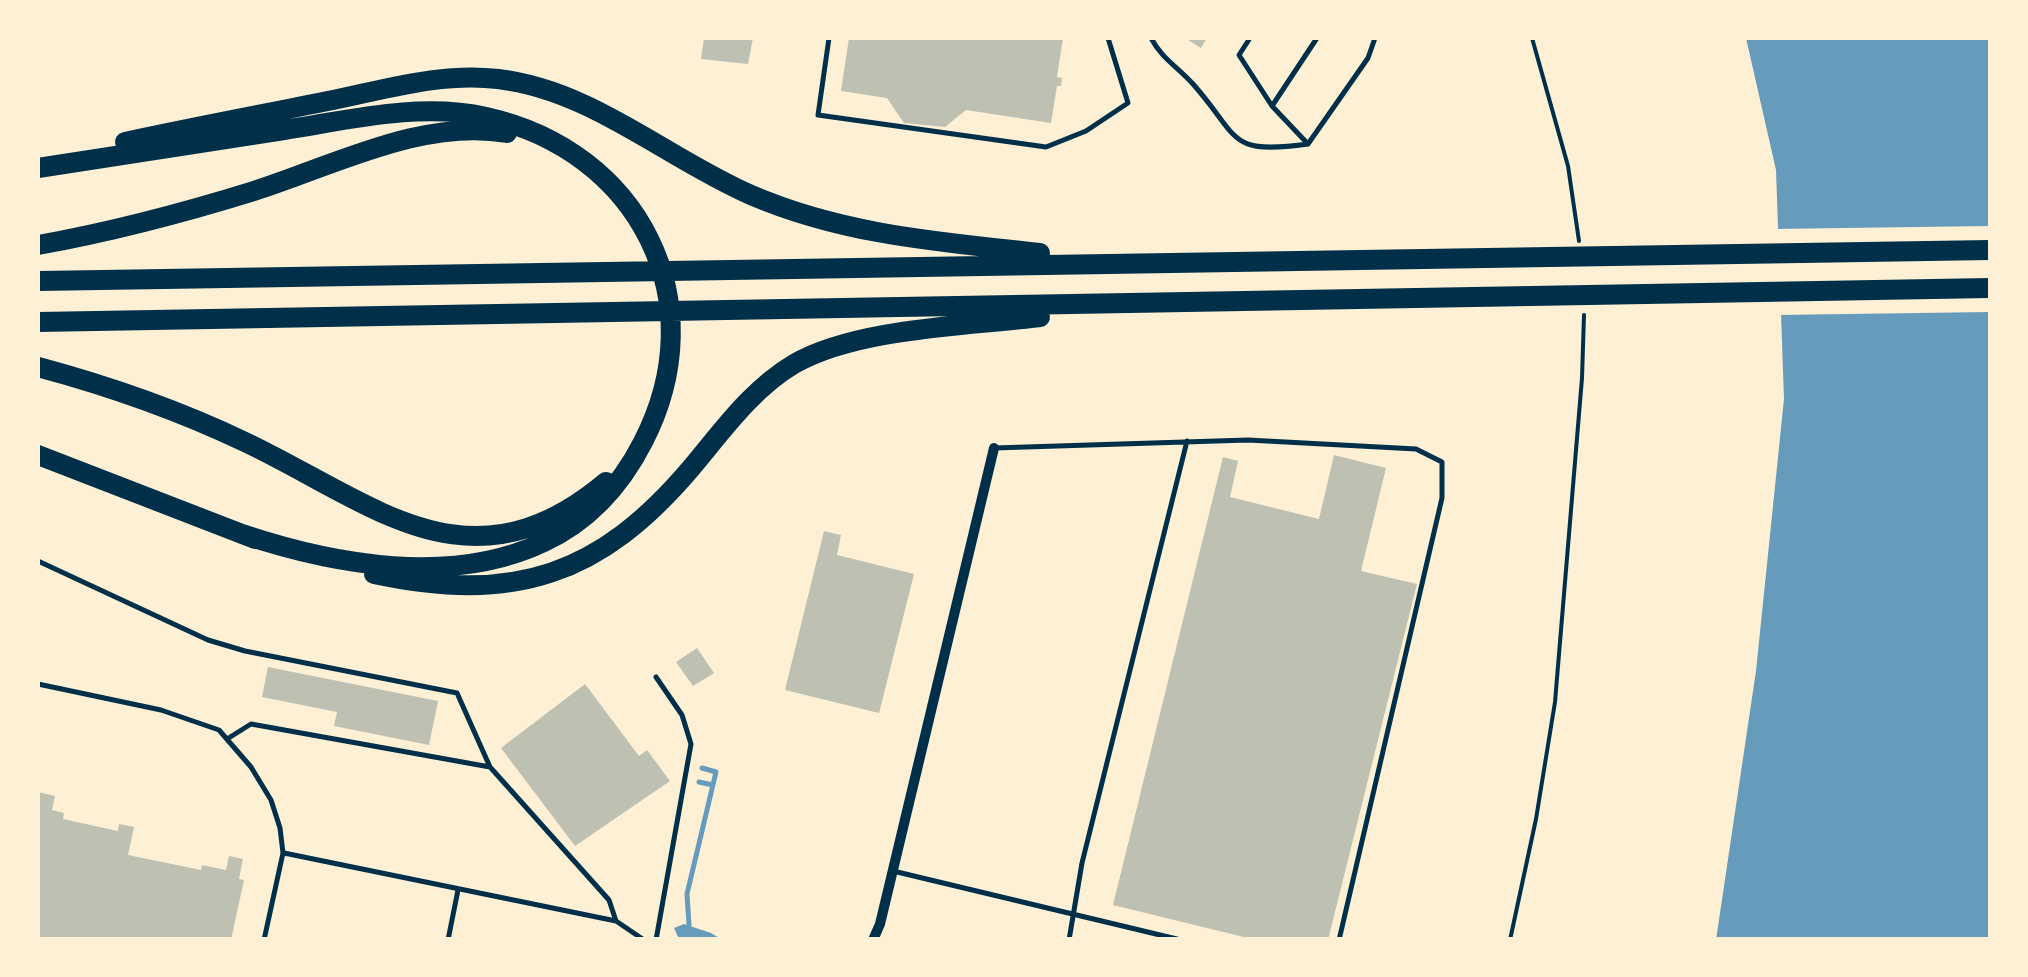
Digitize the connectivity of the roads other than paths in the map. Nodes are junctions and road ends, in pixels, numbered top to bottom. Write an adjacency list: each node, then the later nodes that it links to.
1 (829, 38): 2 (lane)
2 (1108, 38)
3 (1150, 38): 8 (lane)
4 (1250, 38): 7 (lane)
5 (1317, 38): 7 (lane)
6 (1376, 38): 8 (lane)
7 (1272, 106): 8 (lane)
8 (1308, 144)
9 (38, 164): 10 (highway); 13 (highway)
10 (614, 189): 11 (highway); 19 (highway)
11 (38, 245)
12 (1990, 250): 13 (highway)
13 (1132, 262): 14 (highway)
14 (38, 281)
15 (1990, 288): 16 (highway)
16 (1148, 304): 17 (highway); 23 (highway)
17 (38, 322)
18 (38, 367): 19 (highway)
19 (655, 417): 23 (highway)
20 (1187, 441): 21 (lane); 32 (lane); 41 (lane)
21 (994, 448): 30 (street)
22 (38, 456): 23 (highway)
23 (242, 534)
24 (38, 561): 28 (lane)
25 (656, 677): 37 (lane)
26 (38, 684): 27 (lane)
27 (227, 739): 28 (lane); 29 (lane)
28 (490, 767): 33 (lane)
29 (283, 853): 31 (lane); 34 (lane)
30 (893, 871): 32 (lane); 38 (street)
31 (458, 890): 33 (lane); 35 (lane)
32 (1074, 915): 39 (lane); 40 (lane)
33 (616, 921): 36 (lane)
34 (264, 940)
35 (448, 940)
36 (644, 940)
37 (656, 940)
38 (874, 940)
39 (1069, 940)
40 (1181, 940)
41 (1339, 940)

